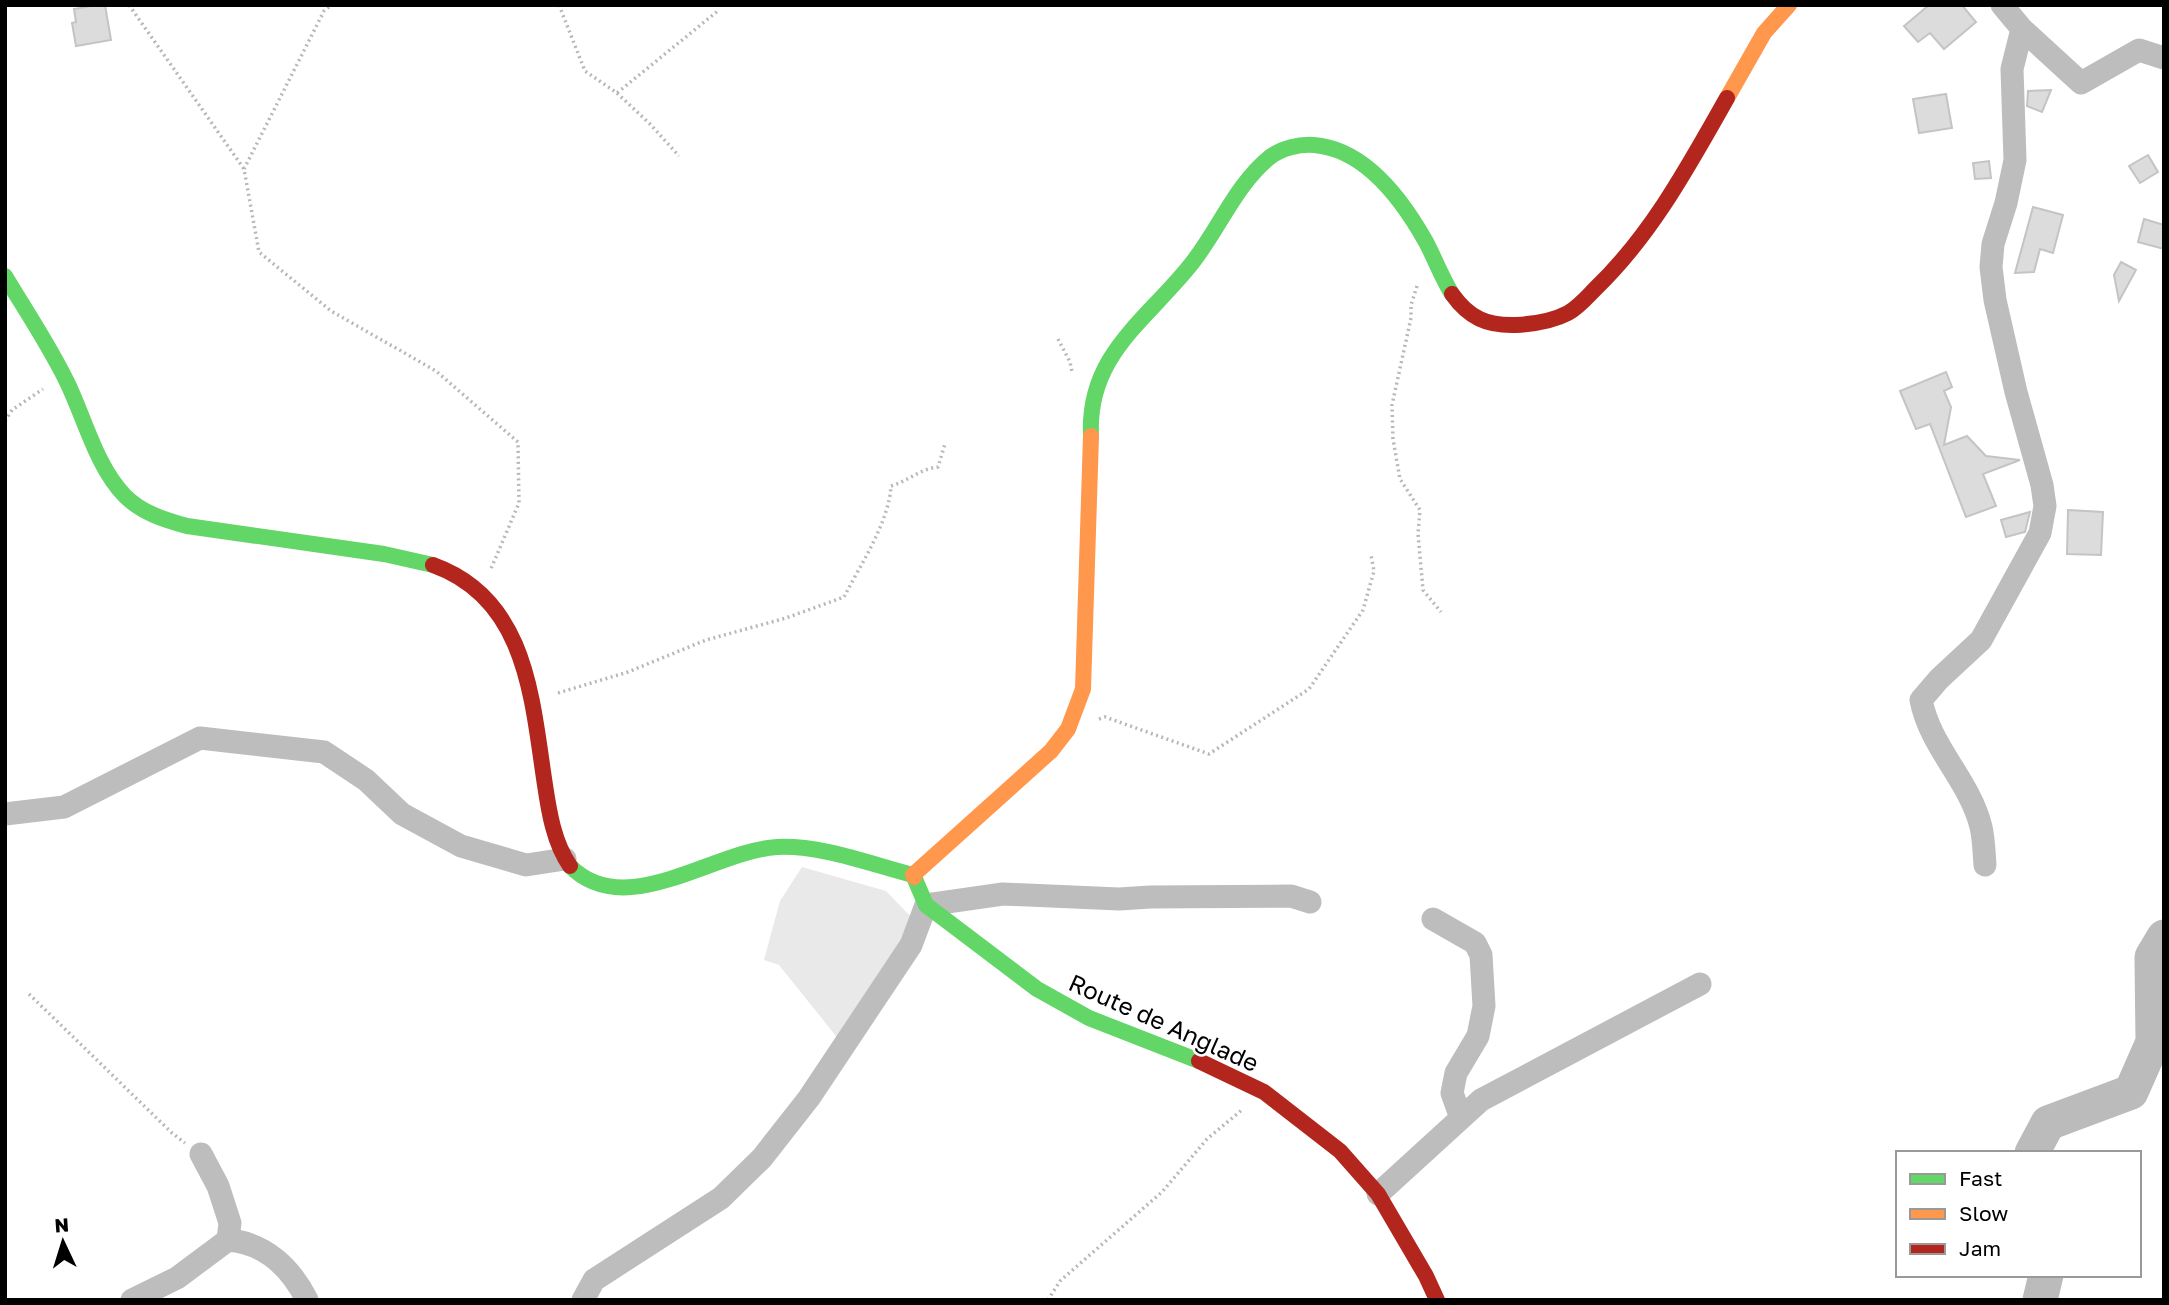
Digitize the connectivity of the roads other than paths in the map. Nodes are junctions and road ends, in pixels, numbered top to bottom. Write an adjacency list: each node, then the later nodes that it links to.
1 (1789, 5): 9 (street)
2 (2002, 5): 3 (street)
3 (2022, 29): 4 (street); 8 (street)
4 (2164, 58)
5 (5, 276): 7 (street)
6 (5, 814): 7 (street)
7 (565, 859): 9 (street)
8 (1985, 865)
9 (913, 875): 11 (street)
10 (1310, 902): 11 (street)
11 (926, 905): 16 (street, Route de Anglade); 20 (street)
12 (1433, 919): 14 (street)
13 (1700, 984): 14 (street)
14 (1461, 1118): 16 (street)
15 (201, 1154): 17 (street)
16 (1378, 1194): 21 (street, Route de Anglade)
17 (228, 1240): 18 (street); 19 (street)
18 (132, 1300)
19 (307, 1300)
20 (583, 1300)
21 (1437, 1300)

